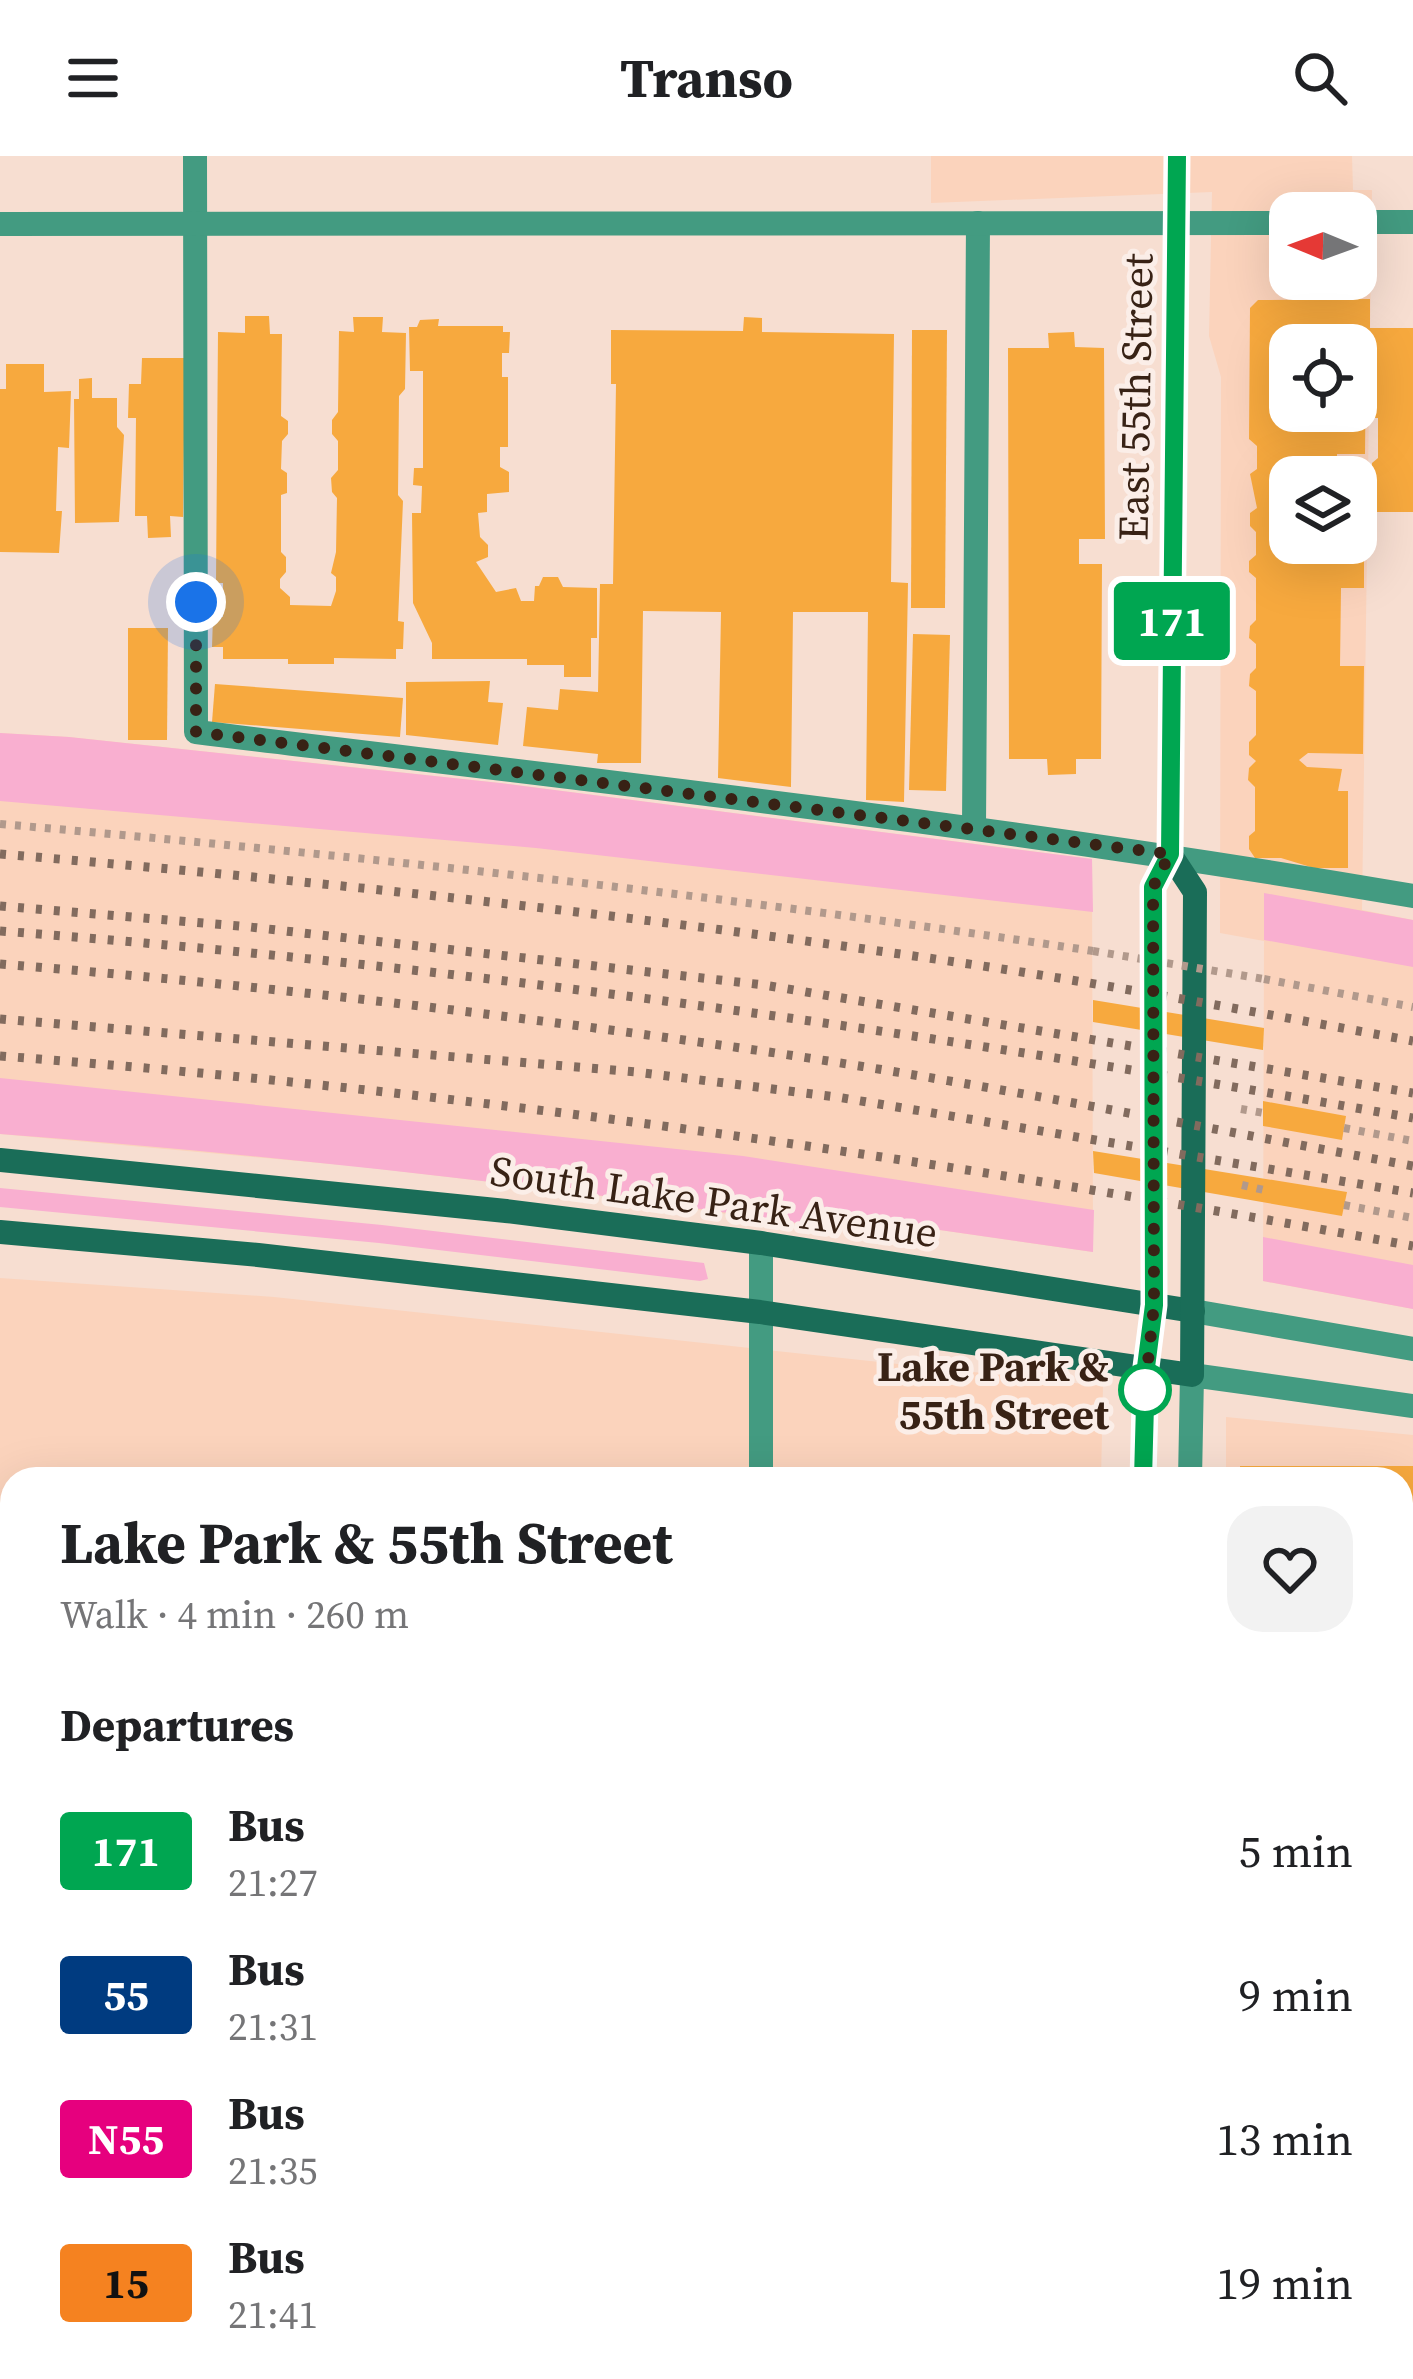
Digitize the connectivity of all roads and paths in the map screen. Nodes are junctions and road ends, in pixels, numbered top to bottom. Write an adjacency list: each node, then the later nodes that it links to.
1 (195, 156): 7 (street)
2 (1177, 156): 9 (main road, East 55th Street)
3 (1413, 222): 5 (street)
4 (1269, 223): 9 (street)
5 (1377, 223)
6 (0, 224): 7 (street)
7 (195, 224): 8 (street); 11 (street)
8 (978, 224): 9 (street); 11 (street)
9 (1176, 224): 12 (main road, East 55th Street)
10 (0, 824): 14 (path, bridge)
11 (974, 827): 12 (street)
12 (1170, 854): 13 (street); 26 (main road, East 55th Street); 27 (main road, East 55th Street)
13 (1413, 896)
14 (1413, 1006)
15 (1241, 1109): 16 (path)
16 (1264, 1113)
17 (1344, 1128): 18 (path)
18 (1413, 1142)
19 (0, 1160): 25 (main road, South Lake Park Avenue)
20 (1242, 1185): 21 (path)
21 (1264, 1190)
22 (1344, 1205): 23 (path)
23 (1413, 1218)
24 (0, 1232): 28 (main road)
25 (760, 1244): 26 (main road, South Lake Park Avenue); 28 (street)
26 (1154, 1305): 27 (main road, South Lake Park Avenue); 30 (street, East 55th Street)
27 (1193, 1311): 29 (street, South Lake Park Avenue); 31 (main road, East 55th Street)
28 (760, 1312): 30 (main road); 33 (street)
29 (1413, 1349)
30 (1146, 1367): 31 (main road); 34 (street, East 55th Street)
31 (1192, 1375): 32 (street); 35 (street, East 55th Street)
32 (1413, 1406)
33 (761, 1467)
34 (1143, 1467)
35 (1190, 1467)

